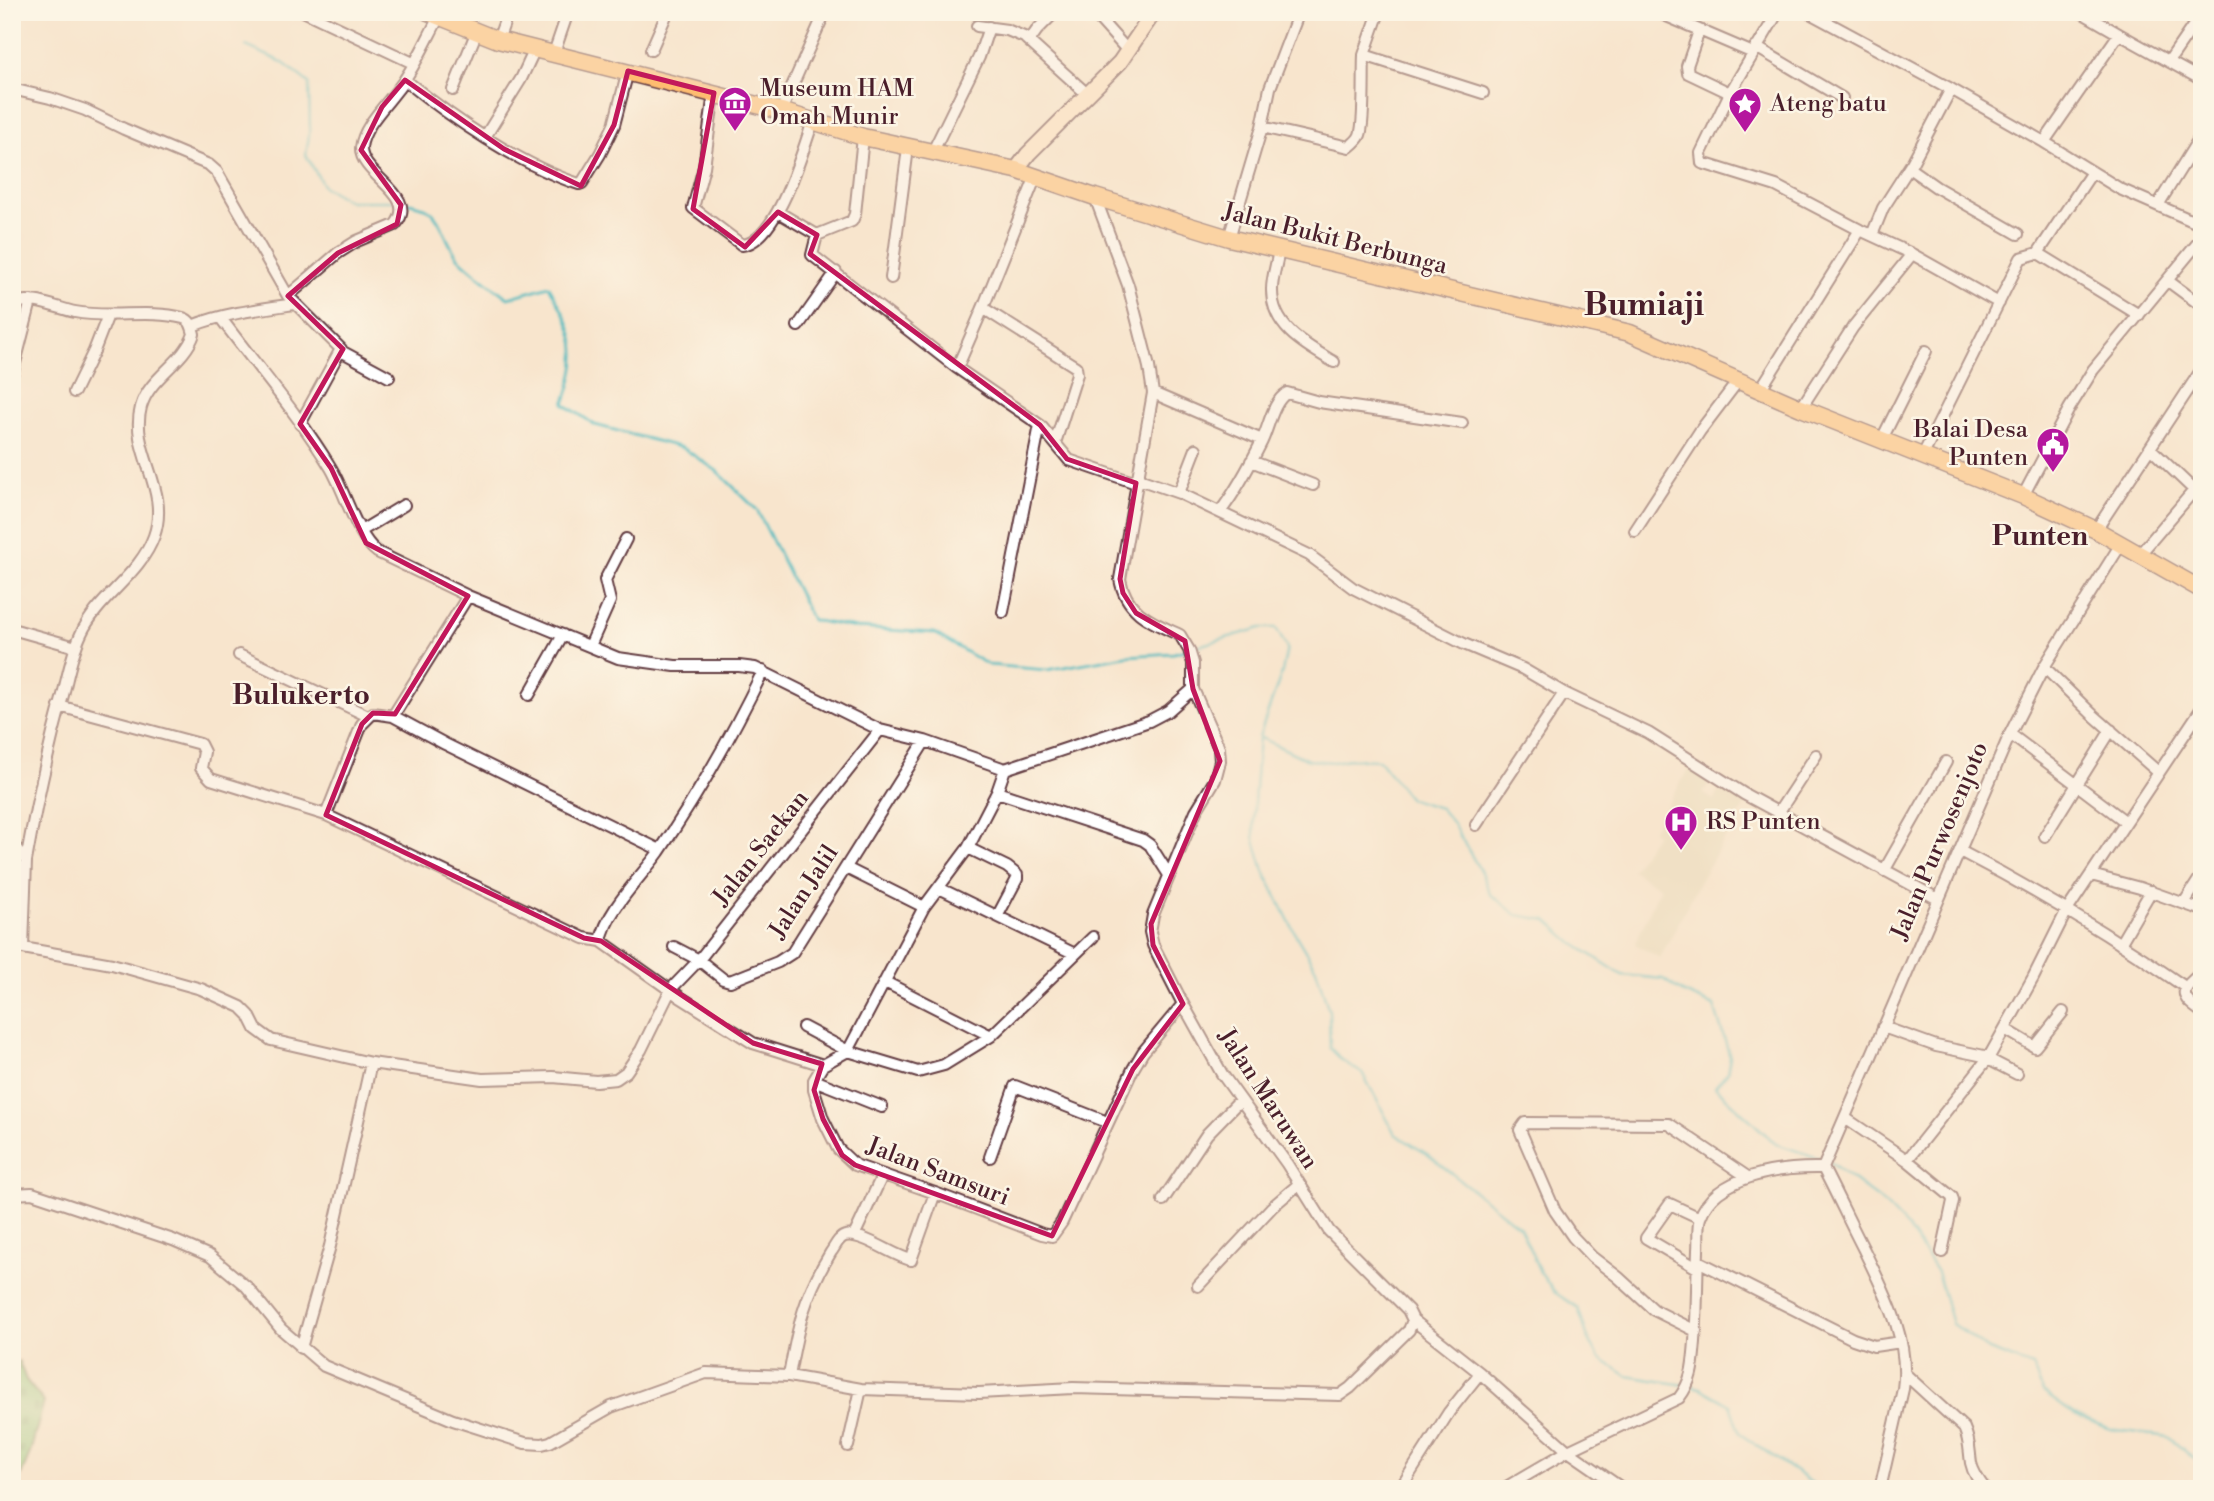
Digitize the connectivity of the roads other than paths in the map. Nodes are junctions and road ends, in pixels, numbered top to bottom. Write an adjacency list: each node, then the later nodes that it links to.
1 (305, 12): 31 (street)
2 (508, 12): 22 (street)
3 (568, 12): 28 (street)
4 (665, 12): 25 (street)
5 (825, 12): 43 (street)
6 (1055, 12): 23 (street)
7 (1093, 12): 27 (street)
8 (1154, 12): 27 (street)
9 (1299, 12): 45 (street)
10 (1379, 12): 29 (street)
11 (1657, 12): 20 (street)
12 (1778, 12): 26 (street)
13 (1808, 12): 36 (street)
14 (2081, 12): 21 (street)
15 (2202, 13): 30 (street)
16 (434, 15): 19 (main road, Jalan Bukit Berbunga); 31 (street)
17 (977, 26): 18 (street)
18 (989, 27): 23 (street); 51 (street)
19 (477, 31): 22 (main road, Jalan Bukit Berbunga); 37 (street)
20 (1699, 31): 26 (street); 40 (street)
21 (2119, 34): 30 (street); 49 (street)
22 (498, 40): 24 (main road, Jalan Bukit Berbunga)
23 (1030, 40): 41 (street)
24 (535, 49): 28 (main road, Jalan Bukit Berbunga); 47 (street)
25 (651, 50)
26 (1755, 50): 40 (street); 42 (street)
27 (1128, 51): 41 (street)
28 (554, 54): 32 (main road, Jalan Bukit Berbunga)
29 (1364, 55): 39 (street); 45 (street)
30 (2169, 61): 34 (street)
31 (413, 63): 33 (street)
32 (628, 71): 38 (main road, Jalan Bukit Berbunga); 47 (street)
33 (405, 80): 47 (street); 72 (street)
34 (2202, 80)
35 (12, 89): 72 (street)
36 (1951, 89): 49 (street); 52 (street)
37 (453, 90)
38 (714, 93): 43 (main road, Jalan Bukit Berbunga); 58 (street)
39 (1483, 93)
40 (1730, 93): 60 (street)
41 (1087, 94): 53 (street)
42 (1842, 99)
43 (781, 111): 44 (main road, Jalan Bukit Berbunga)
44 (813, 121): 48 (main road, Jalan Bukit Berbunga); 58 (street)
45 (1262, 127): 64 (street)
46 (2202, 134): 57 (street)
47 (485, 137)
48 (863, 137): 50 (main road, Jalan Bukit Berbunga); 62 (street)
49 (2044, 142): 54 (street)
50 (908, 148): 51 (main road, Jalan Bukit Berbunga); 70 (street)
51 (932, 153): 53 (main road, Jalan Bukit Berbunga)
52 (1909, 169): 61 (street); 63 (street)
53 (1016, 170): 55 (main road, Jalan Bukit Berbunga)
54 (2092, 172): 57 (street); 67 (street)
55 (1035, 176): 56 (main road, Jalan Bukit Berbunga); 77 (street)
56 (1095, 197): 64 (main road, Jalan Bukit Berbunga); 93 (street)
57 (2158, 205): 59 (street)
58 (778, 212): 62 (street)
59 (2202, 225)
60 (1860, 230): 63 (street); 91 (street)
61 (2018, 234)
62 (817, 235): 69 (street)
63 (1872, 235): 68 (street)
64 (1229, 237): 66 (main road, Jalan Bukit Berbunga)
65 (2202, 238): 71 (street)
66 (1279, 250): 85 (street); 90 (main road, Jalan Bukit Berbunga)
67 (2038, 253): 74 (street); 79 (street)
68 (1912, 254): 74 (street); 94 (street)
69 (836, 272): 82 (street); 86 (street)
70 (891, 278)
71 (2168, 281): 76 (street); 79 (street)
72 (291, 300): 80 (street); 83 (street)
73 (31, 301): 75 (street); 78 (street); 88 (street)
74 (1999, 303): 103 (street)
75 (12, 304)
76 (2202, 306)
77 (984, 308): 86 (street); 100 (street)
78 (108, 315): 81 (street); 92 (street)
79 (2139, 315): 110 (street)
80 (220, 317): 81 (street); 96 (street)
81 (192, 326): 125 (street)
82 (798, 326)
83 (341, 351): 89 (street); 96 (street)
84 (1926, 351): 99 (street)
85 (1334, 362)
86 (957, 368): 97 (street)
87 (2202, 369): 102 (street)
88 (12, 375)
89 (389, 377)
90 (1738, 381): 91 (main road, Jalan Bukit Berbunga); 115 (street)
91 (1760, 390): 94 (main road, Jalan Bukit Berbunga)
92 (74, 392)
93 (1153, 393): 98 (street); 105 (street, Jalan Maruwan)
94 (1801, 408): 99 (main road, Jalan Bukit Berbunga)
95 (1462, 423): 98 (street)
96 (300, 424): 114 (street)
97 (1040, 425): 100 (street); 121 (street)
98 (1262, 440): 104 (street)
99 (1881, 441): 103 (main road, Jalan Bukit Berbunga)
100 (1055, 443): 105 (street)
101 (1196, 449): 109 (street)
102 (2151, 449): 108 (street); 113 (street)
103 (1922, 457): 110 (main road, Jalan Bukit Berbunga)
104 (1251, 461): 107 (street); 112 (street)
105 (1136, 480): 109 (street); 129 (street, Jalan Maruwan)
106 (2202, 481): 108 (street)
107 (1313, 485)
108 (2194, 490): 118 (street)
109 (1179, 493): 112 (street)
110 (2023, 496): 113 (main road, Jalan Bukit Berbunga)
111 (404, 505): 114 (street)
112 (1220, 512): 130 (street)
113 (2096, 530): 117 (main road, Jalan Bukit Berbunga)
114 (361, 531): 120 (street)
115 (1636, 531)
116 (626, 540): 124 (street)
117 (2121, 544): 118 (main road, Jalan Bukit Berbunga); 127 (street, Jalan Purwosenjoto)
118 (2140, 554): 119 (main road, Jalan Bukit Berbunga)
119 (2202, 590)
120 (468, 596): 123 (street); 135 (street)
121 (1003, 612)
122 (12, 629): 125 (street)
123 (563, 635): 124 (street); 131 (street)
124 (590, 646): 128 (street)
125 (76, 647): 132 (street)
126 (239, 655): 134 (street)
127 (2043, 667): 137 (street); 138 (street, Jalan Purwosenjoto)
128 (763, 671): 136 (street); 153 (street)
129 (1193, 689): 142 (street); 158 (street, Jalan Maruwan)
130 (1564, 693): 146 (street); 149 (street)
131 (529, 695)
132 (59, 706): 147 (street); 155 (street)
133 (2202, 708): 143 (street)
134 (368, 716): 135 (street); 147 (street)
135 (393, 716): 153 (street)
136 (880, 730): 139 (street); 175 (street, Jalan Saekan)
137 (2111, 730): 143 (street); 144 (street)
138 (2010, 734): 144 (street); 154 (street, Jalan Purwosenjoto)
139 (925, 741): 142 (street); 156 (street, Jalan Jalil)
140 (1816, 755): 146 (street)
141 (1946, 762): 157 (street)
142 (1005, 769): 145 (street)
143 (2158, 772): 148 (street)
144 (2077, 784): 148 (street); 150 (street)
145 (997, 792): 152 (street); 158 (street)
146 (1778, 813): 157 (street)
147 (326, 815): 170 (street)
148 (2126, 822): 160 (street)
149 (1476, 825)
150 (2045, 836)
151 (12, 843): 155 (street)
152 (968, 848): 161 (street); 168 (street)
153 (660, 850): 170 (street)
154 (1960, 851): 163 (street, Jalan Purwosenjoto); 167 (street)
155 (26, 861): 172 (street)
156 (846, 868): 165 (street); 175 (street, Jalan Jalil)
157 (1884, 871): 163 (street)
158 (1169, 875): 180 (street, Jalan Maruwan)
159 (2202, 875): 164 (street)
160 (2091, 876): 162 (street); 167 (street)
161 (939, 888): 165 (street); 168 (street)
162 (2151, 891): 164 (street); 171 (street)
163 (1938, 899): 184 (street, Jalan Purwosenjoto)
164 (2183, 903): 166 (street)
165 (924, 908): 177 (street)
166 (2202, 910)
167 (2066, 912): 171 (street); 185 (street)
168 (998, 915): 174 (street)
169 (1093, 937): 174 (street)
170 (601, 941): 179 (street)
171 (2120, 944): 178 (street)
172 (17, 947): 189 (street, Jalan Saekan)
173 (674, 947): 175 (street, Jalan Jalil)
174 (1075, 954): 186 (street)
175 (699, 960): 179 (street, Jalan Saekan)
176 (2202, 972): 178 (street)
177 (885, 982): 186 (street); 187 (street)
178 (2185, 987): 182 (street)
179 (671, 989): 189 (street, Jalan Saekan); 190 (street)
180 (1183, 1004): 193 (street, Jalan Maruwan); 196 (street, Jalan Samsuri)
181 (2063, 1012): 185 (street)
182 (2202, 1012)
183 (803, 1027): 187 (street)
184 (1883, 1027): 188 (street); 195 (street, Jalan Purwosenjoto)
185 (2005, 1030): 188 (street)
186 (991, 1036): 187 (street)
187 (848, 1051): 190 (street)
188 (1989, 1058): 191 (street); 198 (street)
189 (371, 1063): 214 (street)
190 (823, 1065): 192 (street)
191 (2017, 1074)
192 (814, 1080): 194 (street); 200 (street, Jalan Samsuri)
193 (1240, 1100): 202 (street, Jalan Maruwan); 205 (street)
194 (882, 1107)
195 (1846, 1118): 198 (street); 199 (street, Jalan Purwosenjoto)
196 (1107, 1122): 197 (street); 203 (street, Jalan Samsuri)
197 (990, 1157)
198 (1907, 1160): 208 (street)
199 (1826, 1162): 201 (street); 213 (street)
200 (882, 1176): 203 (street, Jalan Samsuri); 207 (street)
201 (1746, 1177): 206 (street); 212 (street)
202 (1299, 1184): 210 (street); 211 (street, Jalan Maruwan)
203 (935, 1193): 207 (street)
204 (12, 1194): 214 (street)
205 (1163, 1200)
206 (1700, 1218): 209 (street); 209 (street)
207 (855, 1236): 217 (street)
208 (1942, 1252)
209 (1698, 1264): 212 (street); 213 (street)
210 (1198, 1286)
211 (1413, 1320): 215 (street, Jalan Maruwan); 218 (street)
212 (1696, 1331): 220 (street)
213 (1901, 1342): 216 (street)
214 (301, 1349): 217 (street)
215 (1480, 1373): 220 (street, Jalan Maruwan); 221 (street)
216 (1905, 1374): 224 (street); 225 (street)
217 (789, 1376): 218 (street)
218 (861, 1389): 219 (street)
219 (848, 1446)
220 (1568, 1451): 222 (street); 223 (street, Jalan Maruwan)
221 (1400, 1489)
222 (1503, 1489)
223 (1623, 1489)
224 (1880, 1489)
225 (1985, 1489)

